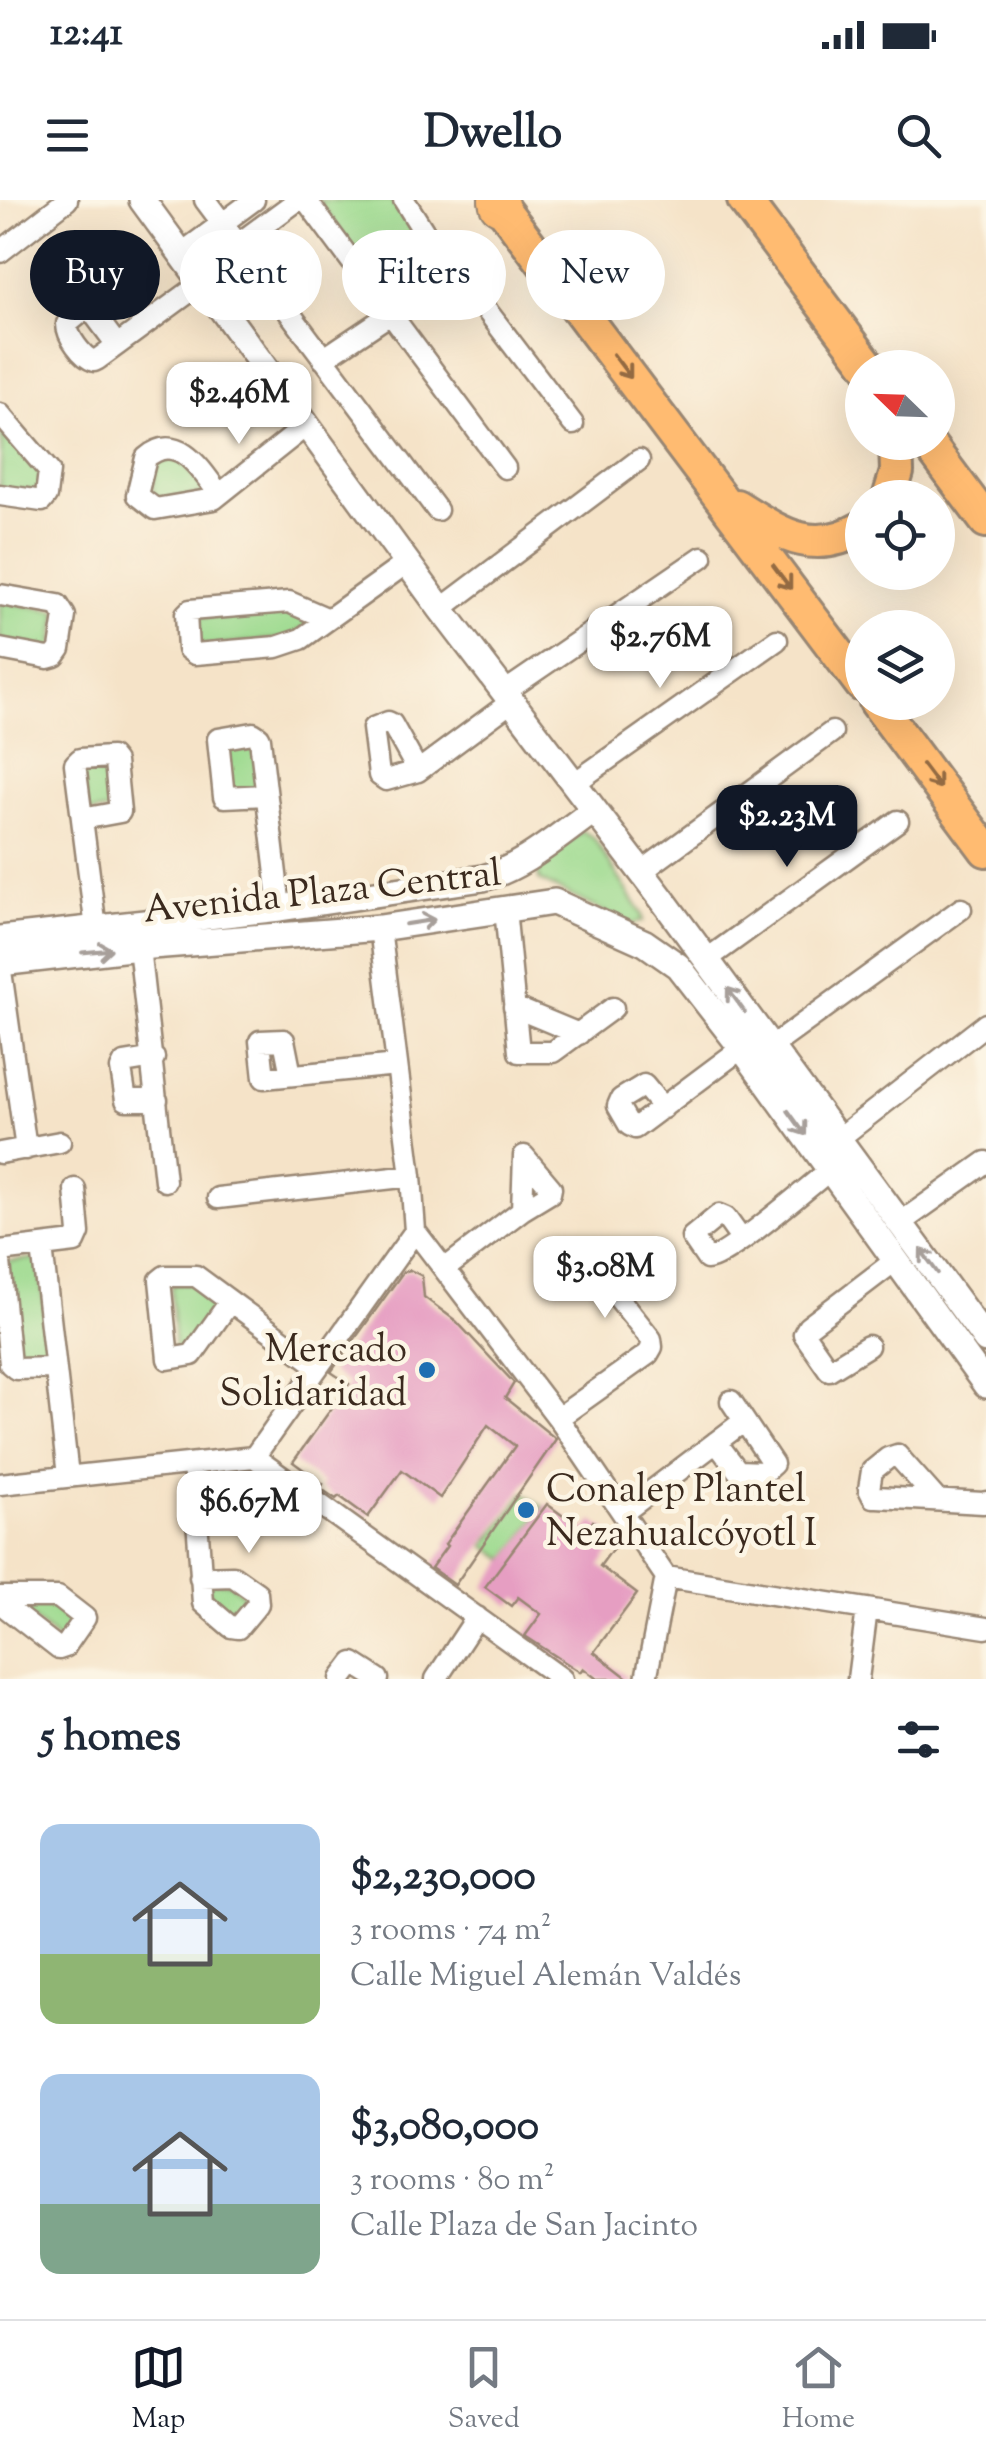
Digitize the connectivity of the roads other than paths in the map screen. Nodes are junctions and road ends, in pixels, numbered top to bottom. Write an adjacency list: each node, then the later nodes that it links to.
1 (67, 200): 17 (street)
2 (142, 200): 16 (street)
3 (205, 200): 10 (street)
4 (254, 200): 10 (street)
5 (298, 200): 13 (street)
6 (306, 200): 15 (street)
7 (404, 200): 14 (street)
8 (744, 200): 24 (highway)
9 (497, 202): 37 (highway, one-way to 37)
10 (222, 224): 11 (street); 12 (street)
11 (214, 230)
12 (227, 230)
13 (257, 230)
14 (423, 230)
15 (342, 248)
16 (180, 250)
17 (0, 252)
18 (180, 299): 25 (street)
19 (219, 320): 31 (street)
20 (294, 320): 28 (street)
21 (381, 320): 28 (street)
22 (396, 320): 34 (street)
23 (494, 320): 30 (street)
24 (841, 328): 26 (highway); 27 (highway)
25 (117, 345)
26 (852, 350)
27 (857, 350)
28 (323, 359): 38 (street)
29 (0, 414): 36 (street)
30 (573, 424)
31 (298, 432): 35 (street); 42 (street)
32 (639, 460): 44 (street)
33 (940, 460): 39 (highway)
34 (505, 468)
35 (219, 494)
36 (0, 495)
37 (723, 499): 40 (highway); 48 (highway, one-way to 48)
38 (436, 510)
39 (986, 521)
40 (845, 536)
41 (702, 557): 49 (street)
42 (398, 569): 44 (street); 45 (street)
43 (0, 595): 47 (street)
44 (441, 609): 49 (street)
45 (326, 618): 45 (street)
46 (777, 640): 53 (street)
47 (0, 649)
48 (845, 662)
49 (503, 704): 52 (street); 53 (street)
50 (889, 720): 58 (highway, one-way to 58)
51 (832, 732): 60 (street)
52 (418, 771)
53 (573, 784): 55 (street)
54 (266, 796): 63 (street)
55 (592, 812): 59 (street, Avenida Plaza Central); 60 (street)
56 (82, 819): 67 (street)
57 (898, 821): 71 (street)
58 (986, 850)
59 (523, 860): 62 (street); 63 (street, Avenida Plaza Central)
60 (641, 872): 61 (street)
61 (662, 899): 69 (street); 71 (street)
62 (554, 902): 64 (street, Avenida Plaza Central); 69 (street, Avenida Plaza Central)
63 (280, 908): 67 (street, Avenida Plaza Central)
64 (505, 909): 66 (street, Avenida Plaza Central, one-way to 64); 73 (street)
65 (961, 909): 77 (street)
66 (380, 928): 70 (street, Avenida Plaza Central); 80 (street)
67 (96, 929): 68 (street, Avenida Plaza Central)
68 (0, 939)
69 (644, 943): 78 (street, Avenida Plaza Central)
70 (139, 947): 72 (street, Avenida Plaza Central, one-way to 70); 79 (street)
71 (706, 960): 77 (street, one-way to 71)
72 (1, 971): 82 (street)
73 (514, 1006): 76 (street); 76 (street)
74 (613, 1008): 76 (street)
75 (986, 1024): 85 (street)
76 (578, 1034)
77 (770, 1047): 85 (street)
78 (742, 1048): 84 (street); 90 (street, Avenida Plaza Central, one-way to 90)
79 (154, 1058): 83 (street); 83 (street)
80 (398, 1065): 81 (street); 91 (street)
81 (291, 1075)
82 (8, 1079): 87 (street)
83 (158, 1100): 92 (street)
84 (663, 1108)
85 (838, 1139): 96 (street)
86 (60, 1142): 87 (street)
87 (26, 1149): 88 (street)
88 (0, 1153)
89 (986, 1162): 96 (street)
90 (831, 1170): 98 (street); 101 (street, Avenida Plaza Central)
91 (411, 1176): 94 (street); 97 (street)
92 (165, 1181)
93 (75, 1189): 99 (street)
94 (218, 1198)
95 (522, 1210): 103 (street)
96 (900, 1223): 106 (street, one-way to 96)
97 (415, 1232): 103 (street); 109 (street)
98 (741, 1239)
99 (42, 1247): 100 (street); 110 (street)
100 (0, 1250)
101 (896, 1260): 108 (street); 111 (street, Avenida Plaza Central)
102 (0, 1262): 110 (street)
103 (446, 1268): 113 (street)
104 (602, 1276): 113 (street)
105 (229, 1302): 109 (street)
106 (977, 1309): 107 (street)
107 (986, 1340)
108 (868, 1346)
109 (318, 1366): 116 (street)
110 (54, 1368): 118 (street)
111 (986, 1385)
112 (731, 1401): 114 (street)
113 (558, 1418): 122 (street)
114 (744, 1421): 115 (street); 115 (street)
115 (716, 1442): 122 (street)
116 (254, 1457): 117 (street); 126 (street)
117 (192, 1464): 118 (street); 123 (street)
118 (68, 1476): 119 (street)
119 (0, 1484)
120 (937, 1500): 121 (street)
121 (986, 1502)
122 (624, 1512): 124 (street)
123 (200, 1576)
124 (666, 1576): 125 (street); 132 (street)
125 (868, 1609): 127 (street); 133 (street)
126 (477, 1617): 130 (street); 131 (street)
127 (986, 1628)
128 (341, 1679): 129 (street)
129 (378, 1679)
130 (436, 1679)
131 (562, 1679)
132 (646, 1679)
133 (858, 1679)

